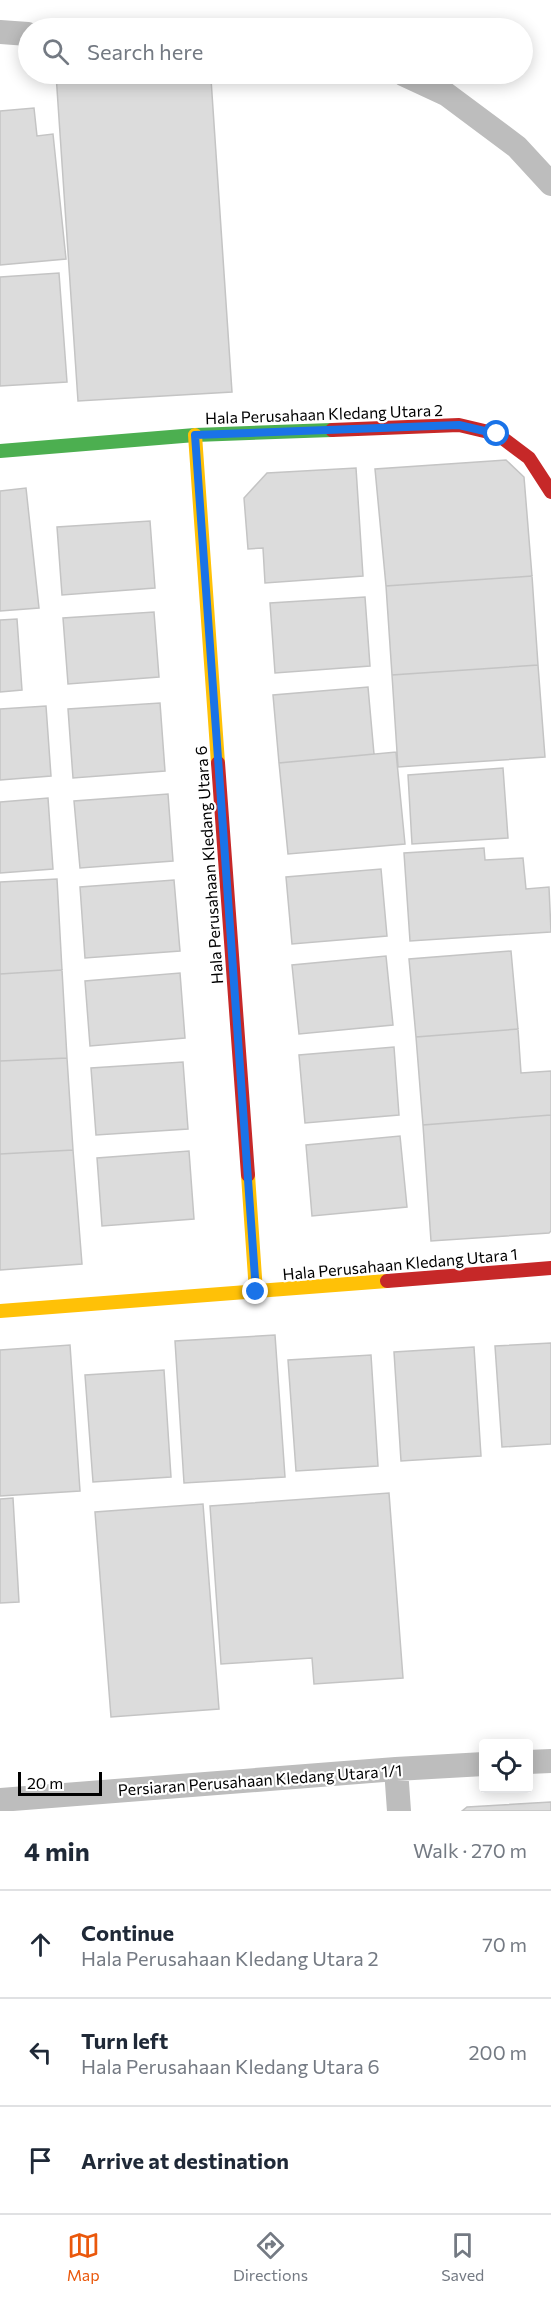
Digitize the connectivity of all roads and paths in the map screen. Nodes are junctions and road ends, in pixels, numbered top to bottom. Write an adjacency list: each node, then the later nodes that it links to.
1 (0, 32): 2 (street)
2 (18, 33)
3 (424, 84): 4 (street)
4 (551, 184)
5 (195, 435): 6 (street, Hala Perusahaan Kledang Utara 2); 7 (street, Hala Perusahaan Kledang Utara 2); 9 (street, Hala Perusahaan Kledang Utara 6)
6 (0, 451)
7 (551, 492)
8 (551, 1268): 9 (street, Hala Perusahaan Kledang Utara 1)
9 (256, 1292): 10 (street, Hala Perusahaan Kledang Utara 1)
10 (0, 1311)
11 (551, 1761): 12 (street)
12 (533, 1762)
13 (479, 1764): 14 (street, Persiaran Perusahaan Kledang Utara 1/1)
14 (396, 1769): 15 (street, Persiaran Perusahaan Kledang Utara 1/1); 16 (street)
15 (0, 1800)
16 (399, 1811)

